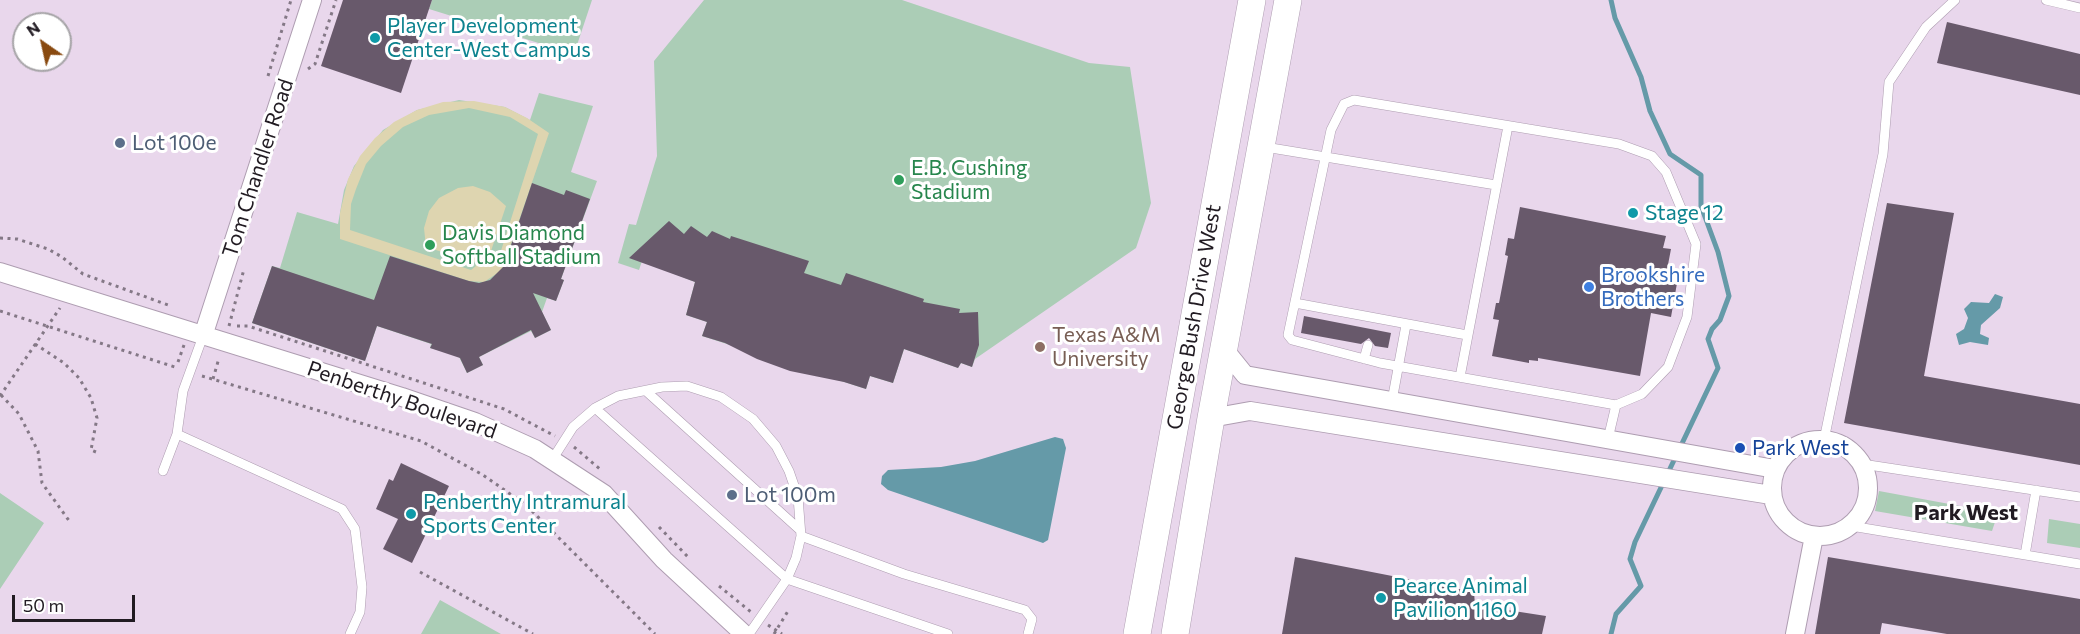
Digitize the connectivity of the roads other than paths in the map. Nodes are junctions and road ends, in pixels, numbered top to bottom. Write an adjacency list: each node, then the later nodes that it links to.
1 (312, 0): 21 (street, Tom Chandler Road)
2 (1288, 0): 8 (main road, George Bush Drive West)
3 (1955, 0): 37 (lane)
4 (2046, 0): 6 (lane)
5 (1251, 8): 8 (main road); 56 (main road, George Bush Drive West)
6 (2080, 8)
7 (1508, 126): 9 (lane); 10 (lane); 31 (lane)
8 (1261, 146): 9 (lane); 24 (main road, George Bush Drive West)
9 (1326, 157): 10 (lane); 12 (lane)
10 (1496, 185): 20 (lane)
11 (0, 272): 21 (street, Penberthy Boulevard)
12 (1295, 303): 13 (lane); 25 (lane)
13 (1323, 309): 14 (lane); 16 (lane)
14 (1346, 313): 15 (lane); 17 (lane)
15 (1373, 318): 18 (lane); 19 (lane)
16 (1321, 319)
17 (1345, 324)
18 (1406, 324): 20 (lane); 27 (lane)
19 (1371, 329)
20 (1467, 335): 28 (lane)
21 (203, 336): 35 (lane); 38 (street, Penberthy Boulevard)
22 (1342, 341): 25 (lane)
23 (1368, 345): 26 (lane)
24 (1224, 349): 30 (street); 33 (main road, George Bush Drive West)
25 (1340, 352): 26 (lane)
26 (1364, 359): 27 (lane)
27 (1398, 366): 28 (lane); 30 (lane)
28 (1460, 377): 31 (lane)
29 (646, 390): 32 (lane); 46 (lane); 46 (lane)
30 (1392, 401): 34 (street); 36 (street)
31 (1616, 405): 36 (lane)
32 (595, 408): 38 (lane); 50 (lane)
33 (1211, 418): 34 (street); 57 (main road, George Bush Drive West)
34 (1388, 433): 43 (street)
35 (177, 434): 41 (lane); 51 (lane)
36 (1608, 439): 40 (street)
37 (1824, 440): 39 (street); 40 (street)
38 (552, 460): 52 (street, Penberthy Boulevard)
39 (1862, 464): 42 (lane); 45 (street)
40 (1775, 469): 43 (street)
41 (163, 471)
42 (2036, 490): 44 (lane); 48 (lane)
43 (1771, 495): 47 (street)
44 (2080, 497)
45 (1851, 526): 47 (street); 48 (lane)
46 (801, 533): 50 (lane); 55 (lane)
47 (1814, 536): 58 (street)
48 (2025, 555): 49 (lane)
49 (2080, 564)
50 (787, 579): 53 (lane); 54 (lane)
51 (350, 634)
52 (744, 634)
53 (749, 634)
54 (948, 634)
55 (1029, 634)
56 (1137, 634)
57 (1175, 634)
58 (1795, 634)

